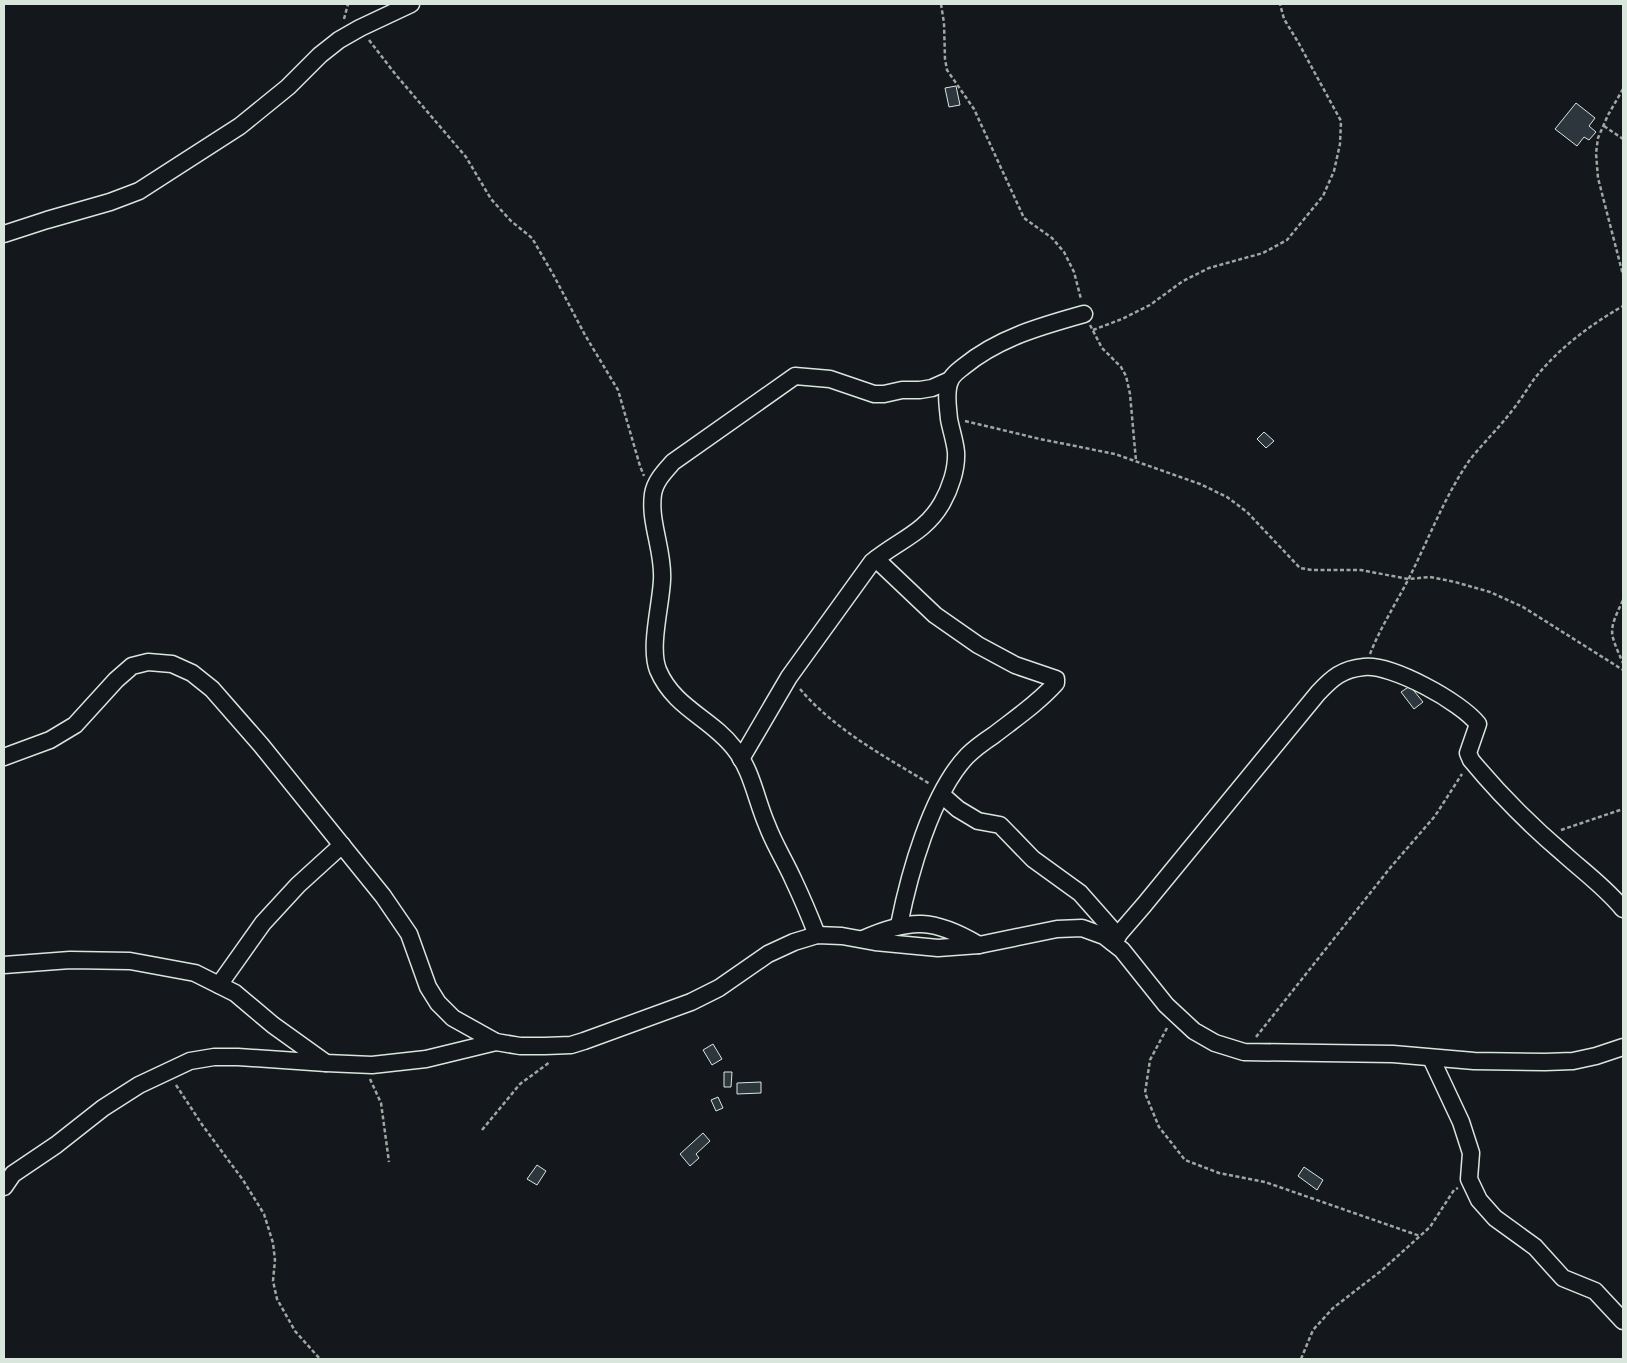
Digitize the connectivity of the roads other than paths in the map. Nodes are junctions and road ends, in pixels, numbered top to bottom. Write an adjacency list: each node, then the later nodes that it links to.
1 (411, 4): 2 (street)
2 (4, 234)
3 (1084, 314): 4 (street)
4 (950, 380): 5 (street); 7 (street)
5 (876, 559): 7 (street); 8 (street)
6 (4, 757): 9 (street)
7 (742, 759): 12 (street)
8 (942, 795): 11 (street); 13 (street)
9 (342, 846): 17 (street); 18 (street)
10 (1623, 909): 13 (street)
11 (899, 925): 14 (street); 15 (street)
12 (818, 935): 14 (street); 18 (street)
13 (1115, 939): 15 (street); 20 (street)
14 (863, 940): 15 (street)
15 (979, 945)
16 (4, 965): 17 (street)
17 (219, 985): 21 (street)
18 (496, 1042): 21 (street)
19 (1623, 1047): 20 (street)
20 (1431, 1058): 23 (street)
21 (326, 1063): 22 (street)
22 (4, 1186)
23 (1623, 1321)

